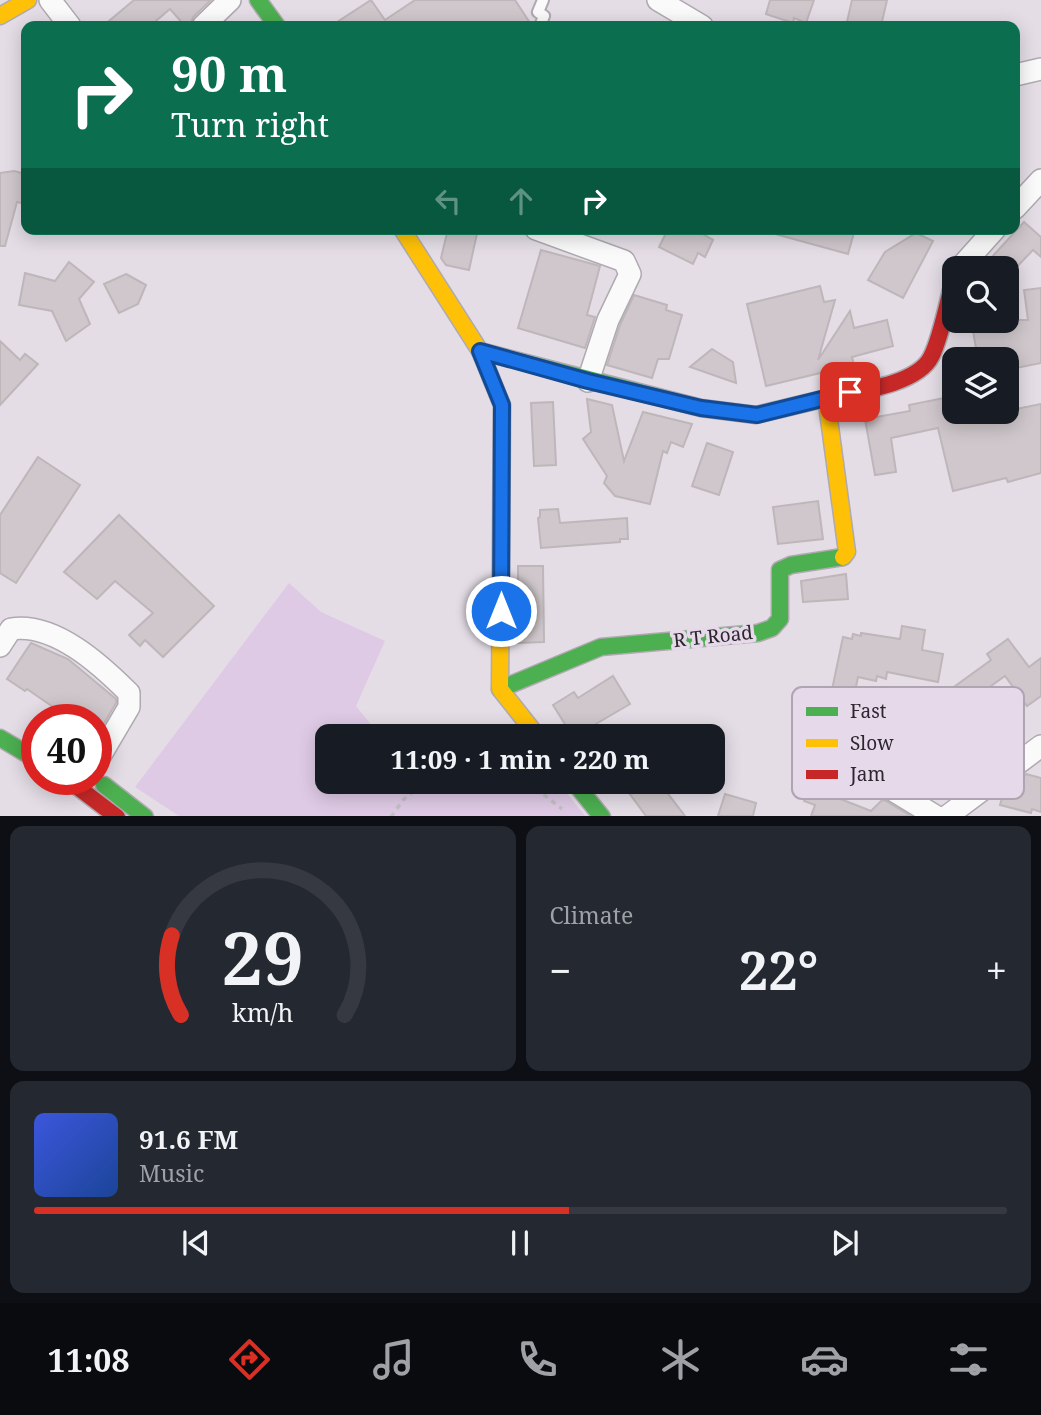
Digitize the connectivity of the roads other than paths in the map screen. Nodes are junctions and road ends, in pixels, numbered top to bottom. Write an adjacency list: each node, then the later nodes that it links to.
1 (27, 0): 7 (street)
2 (50, 0): 8 (street)
3 (230, 0): 9 (street)
4 (258, 0): 10 (street)
5 (543, 0): 11 (lane)
6 (657, 0): 12 (street)
7 (0, 16)
8 (66, 21)
9 (208, 21)
10 (273, 21)
11 (542, 21)
12 (693, 21)
13 (1041, 69): 14 (street)
14 (1020, 74)
15 (1041, 180): 16 (street)
16 (1020, 203)
17 (407, 235): 22 (street)
18 (552, 235): 23 (street)
19 (990, 235): 20 (street)
20 (971, 256)
21 (942, 320): 24 (street)
22 (480, 351): 23 (street); 26 (street)
23 (588, 381): 24 (street)
24 (826, 397): 26 (street, R T Road)
25 (0, 646): 29 (street)
26 (500, 689): 27 (street)
27 (528, 724)
28 (1, 733): 30 (street); 32 (street)
29 (112, 736)
30 (21, 737)
31 (1041, 746): 33 (street)
32 (21, 748)
33 (1024, 759)
34 (112, 791): 40 (street)
35 (584, 794): 41 (street)
36 (88, 795): 39 (street)
37 (907, 799): 42 (street)
38 (970, 799): 43 (street)
39 (116, 816)
40 (144, 816)
41 (601, 816)
42 (935, 816)
43 (947, 816)

